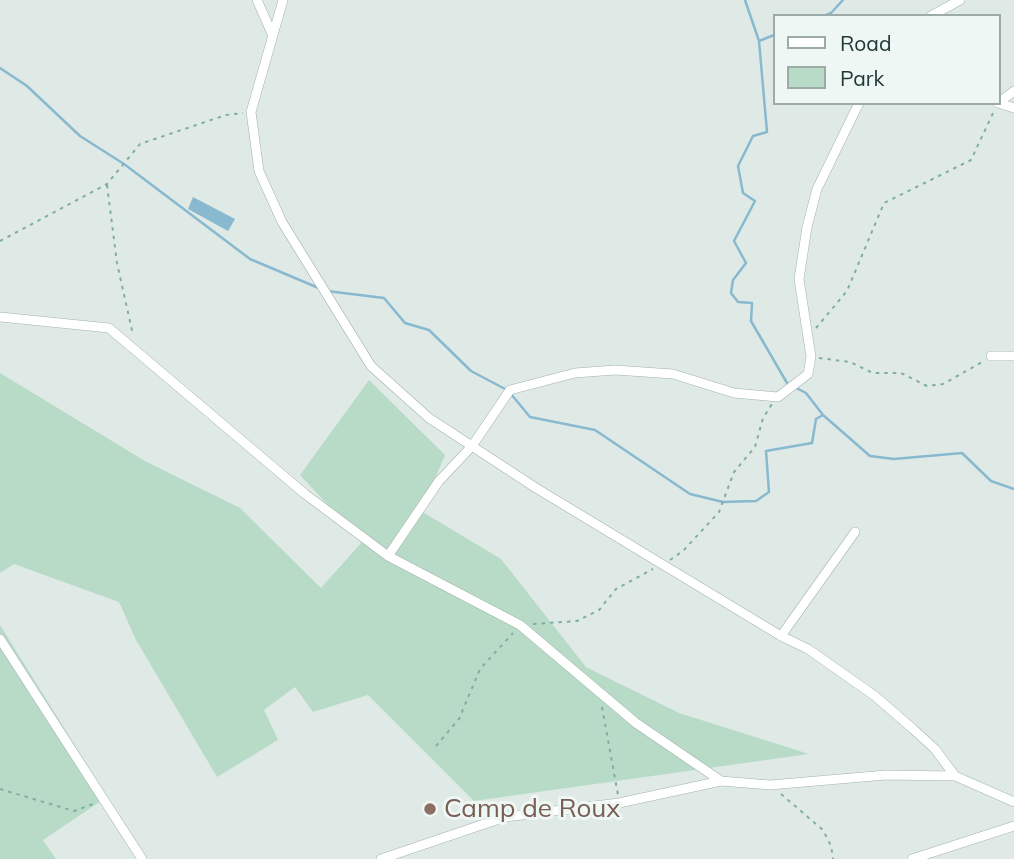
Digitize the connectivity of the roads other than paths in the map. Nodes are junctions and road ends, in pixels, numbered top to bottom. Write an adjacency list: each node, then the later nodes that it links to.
1 (257, 0): 5 (street)
2 (283, 0): 5 (street)
3 (960, 0): 4 (street)
4 (935, 14)
5 (273, 36): 10 (street)
6 (858, 105): 10 (street)
7 (0, 317): 12 (street)
8 (991, 356): 9 (street)
9 (1014, 356)
10 (471, 446): 12 (street); 13 (street)
11 (855, 532): 13 (street)
12 (388, 556): 16 (street)
13 (781, 636): 15 (street)
14 (0, 639): 19 (street)
15 (955, 776): 16 (street); 17 (street)
16 (721, 781): 20 (street)
17 (1014, 802)
18 (1014, 826): 21 (street)
19 (142, 859)
20 (381, 859)
21 (912, 859)

